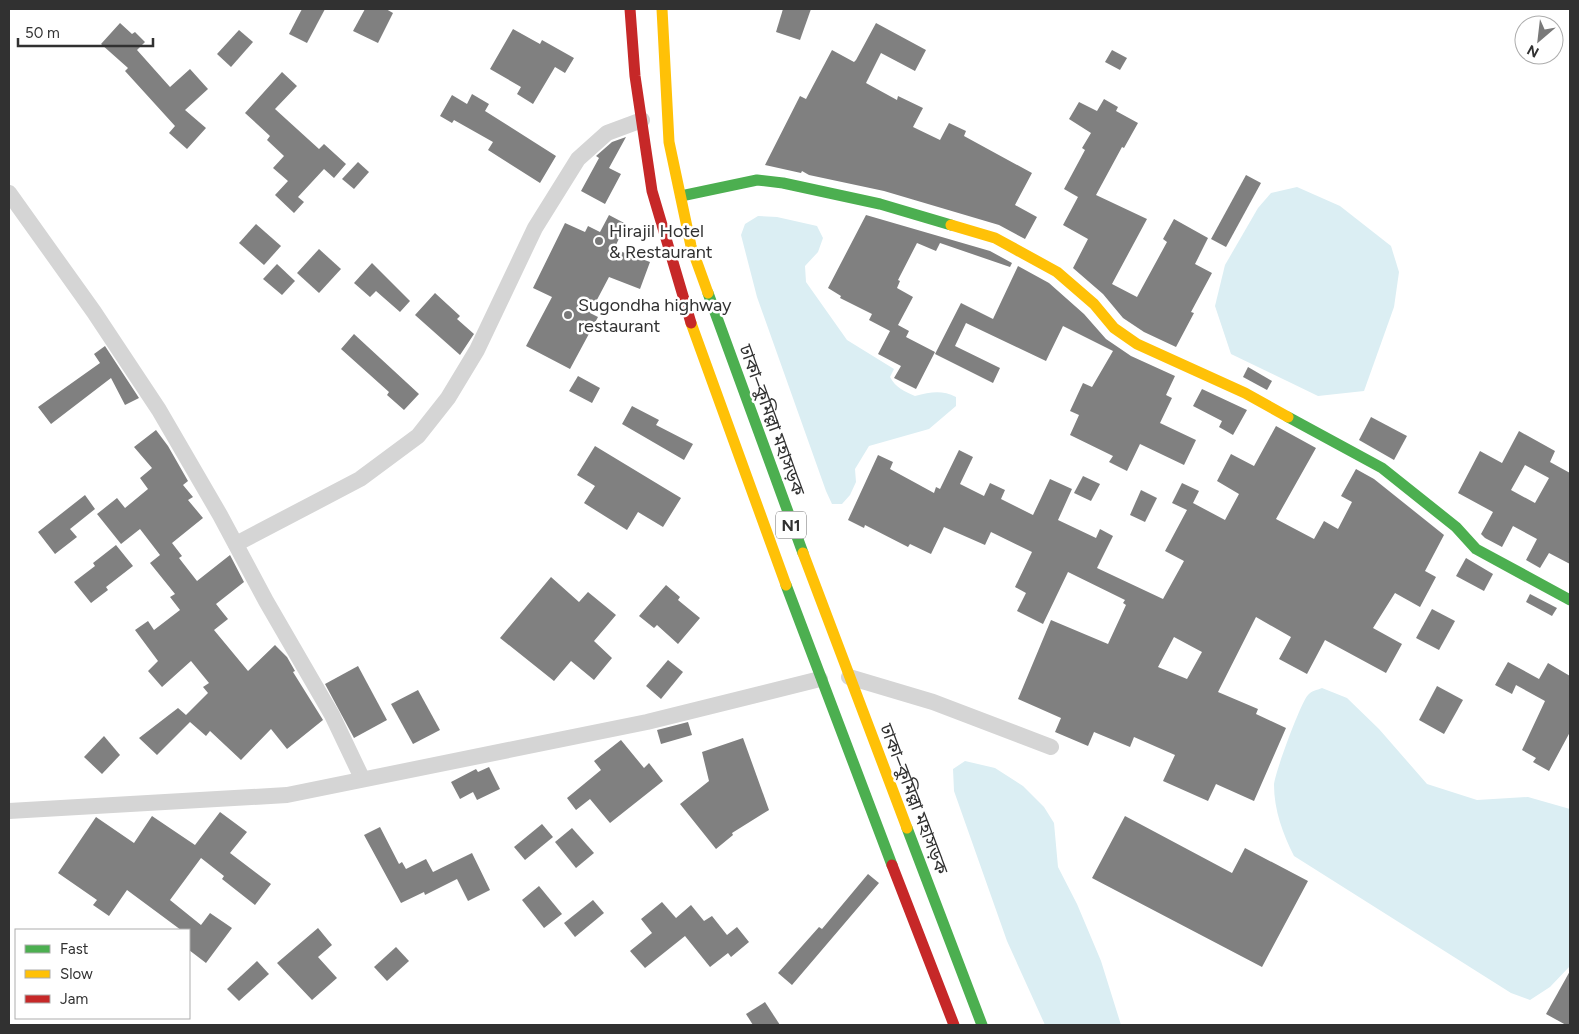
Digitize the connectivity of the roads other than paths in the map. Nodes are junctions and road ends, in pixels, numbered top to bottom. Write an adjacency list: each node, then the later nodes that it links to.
1 (630, 9): 3 (main road, N1)
2 (662, 9): 5 (main road, ঢাকা–কুমিল্লা মহাসড়ক / N1)
3 (642, 120): 6 (street); 9 (main road, N1)
4 (9, 193): 6 (street)
5 (681, 196): 7 (main road); 8 (main road, ঢাকা–কুমিল্লা মহাসড়ক / N1)
6 (236, 544): 11 (street)
7 (1570, 600)
8 (849, 677): 10 (street); 14 (main road, ঢাকা–কুমিল্লা মহাসড়ক / N1)
9 (820, 679): 11 (street); 13 (main road, N1)
10 (1050, 747)
11 (362, 778): 12 (street)
12 (9, 811)
13 (954, 1025)
14 (982, 1025)

